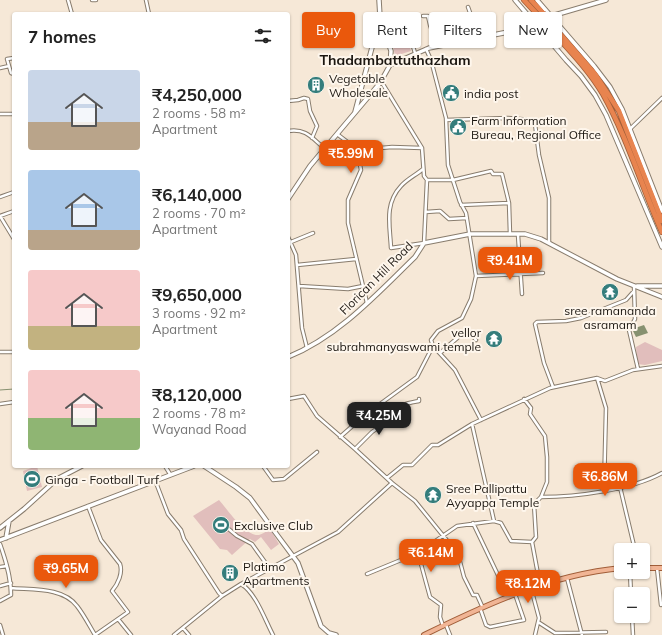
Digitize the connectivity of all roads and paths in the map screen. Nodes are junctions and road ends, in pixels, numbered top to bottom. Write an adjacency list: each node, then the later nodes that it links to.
1 (68, 0): 12 (street)
2 (92, 0): 3 (street)
3 (96, 0)
4 (146, 0): 13 (street)
5 (379, 0): 14 (street)
6 (515, 0): 16 (street)
7 (524, 0): 17 (highway)
8 (531, 0): 18 (highway)
9 (537, 0): 19 (street)
10 (606, 0): 20 (street)
11 (468, 6): 15 (street)
12 (71, 12)
13 (149, 12)
14 (380, 12)
15 (470, 12)
16 (525, 12)
17 (538, 12)
18 (539, 12)
19 (544, 12)
20 (562, 15)
21 (423, 16): 22 (street)
22 (429, 19)
23 (562, 34): 45 (street)
24 (562, 36): 65 (highway)
25 (562, 38): 66 (highway)
26 (372, 48): 43 (street)
27 (390, 48): 34 (street)
28 (414, 48): 32 (street)
29 (430, 48): 31 (street)
30 (557, 48): 75 (street)
31 (426, 49): 32 (street); 44 (street)
32 (415, 53): 34 (street)
33 (12, 58): 35 (street)
34 (390, 65): 38 (street)
35 (9, 66): 36 (street); 37 (street)
36 (0, 68)
37 (12, 73)
38 (381, 80): 43 (street); 50 (street)
39 (662, 98): 45 (street)
40 (290, 101): 48 (street)
41 (0, 114): 42 (street)
42 (12, 114)
43 (354, 115): 47 (street)
44 (446, 120): 54 (street); 74 (street)
45 (630, 129): 60 (street)
46 (290, 131): 48 (street)
47 (337, 133): 49 (street); 51 (street)
48 (312, 138): 49 (street)
49 (325, 148): 56 (street)
50 (422, 148): 51 (street); 52 (street)
51 (356, 149): 76 (street)
52 (423, 169): 53 (street); 73 (street)
53 (427, 180): 54 (street); 62 (street)
54 (453, 180): 58 (street); 59 (street)
55 (12, 193): 57 (street)
56 (290, 196)
57 (0, 197)
58 (509, 203): 59 (street); 69 (street)
59 (461, 205): 64 (street)
60 (662, 211)
61 (12, 212): 63 (street)
62 (426, 212): 64 (street); 73 (street)
63 (0, 216): 71 (street)
64 (467, 218): 68 (street)
65 (662, 221)
66 (662, 232)
67 (313, 233): 72 (street)
68 (470, 234): 69 (street, Florican Hill Road); 73 (street, Florican Hill Road); 80 (street)
69 (510, 234): 70 (street, Florican Hill Road)
70 (518, 235): 74 (street, Florican Hill Road); 79 (street)
71 (12, 236)
72 (291, 242): 77 (street)
73 (424, 243): 87 (street, Florican Hill Road)
74 (548, 243): 84 (street, Florican Hill Road)
75 (662, 247)
76 (356, 259): 77 (street); 82 (street)
77 (297, 265): 81 (street)
78 (543, 272): 79 (street)
79 (520, 273): 80 (street); 85 (street)
80 (476, 276): 89 (street)
81 (299, 286): 82 (street); 90 (street)
82 (362, 286): 87 (street)
83 (662, 286): 84 (street)
84 (634, 289): 86 (street, Florican Hill Road); 96 (street); 98 (street)
85 (522, 294)
86 (662, 298)
87 (367, 303): 90 (street, Florican Hill Road)
88 (476, 340): 93 (street)
89 (433, 346): 93 (street); 106 (street)
90 (307, 350): 94 (street, Florican Hill Road)
91 (0, 352): 92 (street)
92 (12, 352)
93 (440, 353): 104 (street)
94 (290, 356)
95 (662, 366): 96 (street)
96 (638, 369): 97 (street)
97 (597, 378): 98 (street); 120 (street)
98 (553, 388): 101 (street)
99 (290, 399): 106 (street)
100 (419, 399): 107 (street)
101 (524, 399): 104 (street); 121 (street)
102 (12, 402): 103 (street)
103 (0, 404)
104 (481, 420): 105 (street)
105 (472, 424): 116 (street); 124 (street)
106 (340, 437): 107 (street)
107 (355, 449): 116 (street)
108 (317, 452): 113 (street)
109 (78, 468): 123 (street)
110 (166, 468): 115 (street)
111 (188, 468): 115 (street)
112 (207, 468): 135 (street)
113 (264, 468)
114 (662, 473): 119 (street)
115 (170, 474): 117 (street)
116 (387, 478): 118 (street)
117 (155, 480): 122 (street); 150 (street)
118 (392, 483): 128 (street); 135 (street)
119 (620, 487): 120 (street); 132 (street)
120 (604, 490): 121 (street)
121 (541, 498): 131 (street)
122 (88, 506): 129 (street); 155 (street)
123 (9, 521): 127 (street); 129 (street)
124 (494, 521): 125 (street); 131 (street)
125 (473, 523): 128 (street); 151 (street)
126 (215, 524): 140 (street)
127 (0, 526)
128 (442, 535): 134 (street); 154 (street)
129 (6, 538): 130 (street)
130 (0, 540)
131 (532, 542): 145 (street)
132 (633, 543)
133 (0, 544): 136 (street)
134 (418, 553): 141 (street); 159 (street)
135 (293, 557): 140 (street); 162 (street)
136 (8, 566): 137 (street); 143 (street)
137 (0, 567)
138 (614, 568): 142 (main road)
139 (660, 568): 153 (street)
140 (270, 569): 144 (street)
141 (366, 574)
142 (567, 577): 145 (main road); 164 (street)
143 (11, 583): 146 (street); 148 (street)
144 (241, 584): 150 (street); 170 (street)
145 (540, 584): 147 (main road)
146 (0, 586)
147 (531, 587): 149 (main road); 156 (street)
148 (11, 588): 152 (street); 166 (street)
149 (515, 593): 151 (main road); 154 (street)
150 (222, 596): 160 (street)
151 (508, 596): 154 (main road)
152 (0, 601)
153 (662, 605)
154 (481, 607): 159 (main road)
155 (118, 619): 166 (street); 167 (street)
156 (538, 622): 163 (street); 174 (street)
157 (632, 623): 175 (street)
158 (0, 625): 165 (street)
159 (444, 625): 172 (main road); 173 (street)
160 (183, 628): 168 (street); 169 (street)
161 (606, 632): 164 (street)
162 (326, 633): 171 (street)
163 (556, 634): 164 (street)
164 (582, 634)
165 (4, 635)
166 (95, 635)
167 (131, 635)
168 (174, 635)
169 (189, 635)
170 (273, 635)
171 (336, 635)
172 (424, 635)
173 (450, 635)
174 (535, 635)
175 (633, 635)

